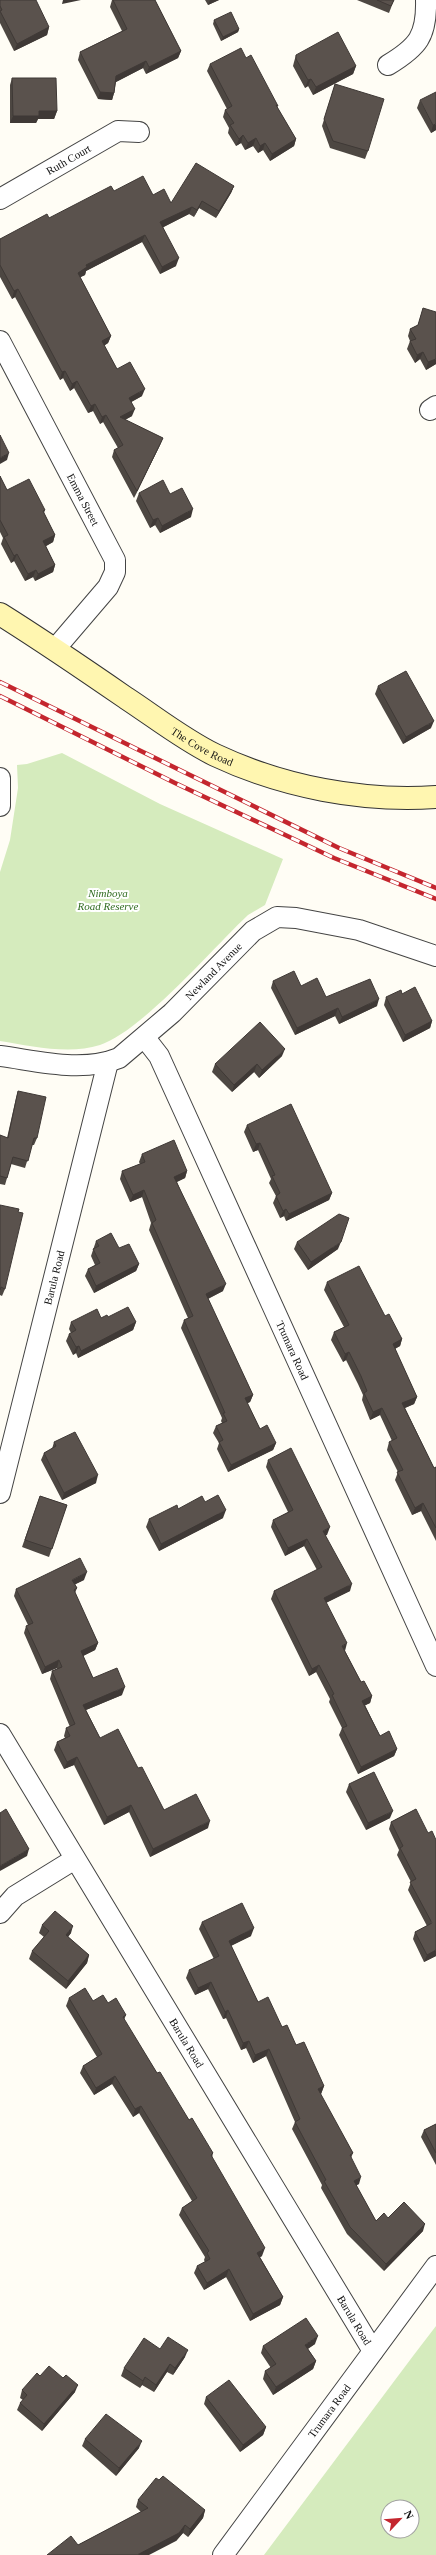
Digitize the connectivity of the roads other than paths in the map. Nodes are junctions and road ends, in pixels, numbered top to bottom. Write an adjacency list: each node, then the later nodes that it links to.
1 (426, 0): 2 (street)
2 (388, 65)
3 (139, 132): 4 (street, Ruth Court)
4 (0, 199)
5 (0, 341): 7 (street, Emma Street)
6 (0, 614): 7 (street, The Cove Road)
7 (55, 649): 9 (street, The Cove Road)
8 (0, 778): 10 (street)
9 (436, 798)
10 (0, 806)
11 (436, 956): 12 (street, Newland Avenue)
12 (145, 1038): 14 (street, Newland Avenue); 16 (street, Trumara Road)
13 (0, 1056): 14 (street, Newland Avenue)
14 (108, 1062): 15 (street, Barula Road)
15 (0, 1493)
16 (436, 1666)
17 (0, 1734): 18 (street, Barula Road)
18 (75, 1859): 19 (street); 21 (street, Barula Road)
19 (0, 1913)
20 (436, 2266): 21 (street, Trumara Road)
21 (373, 2351): 22 (street, Trumara Road)
22 (222, 2555)

